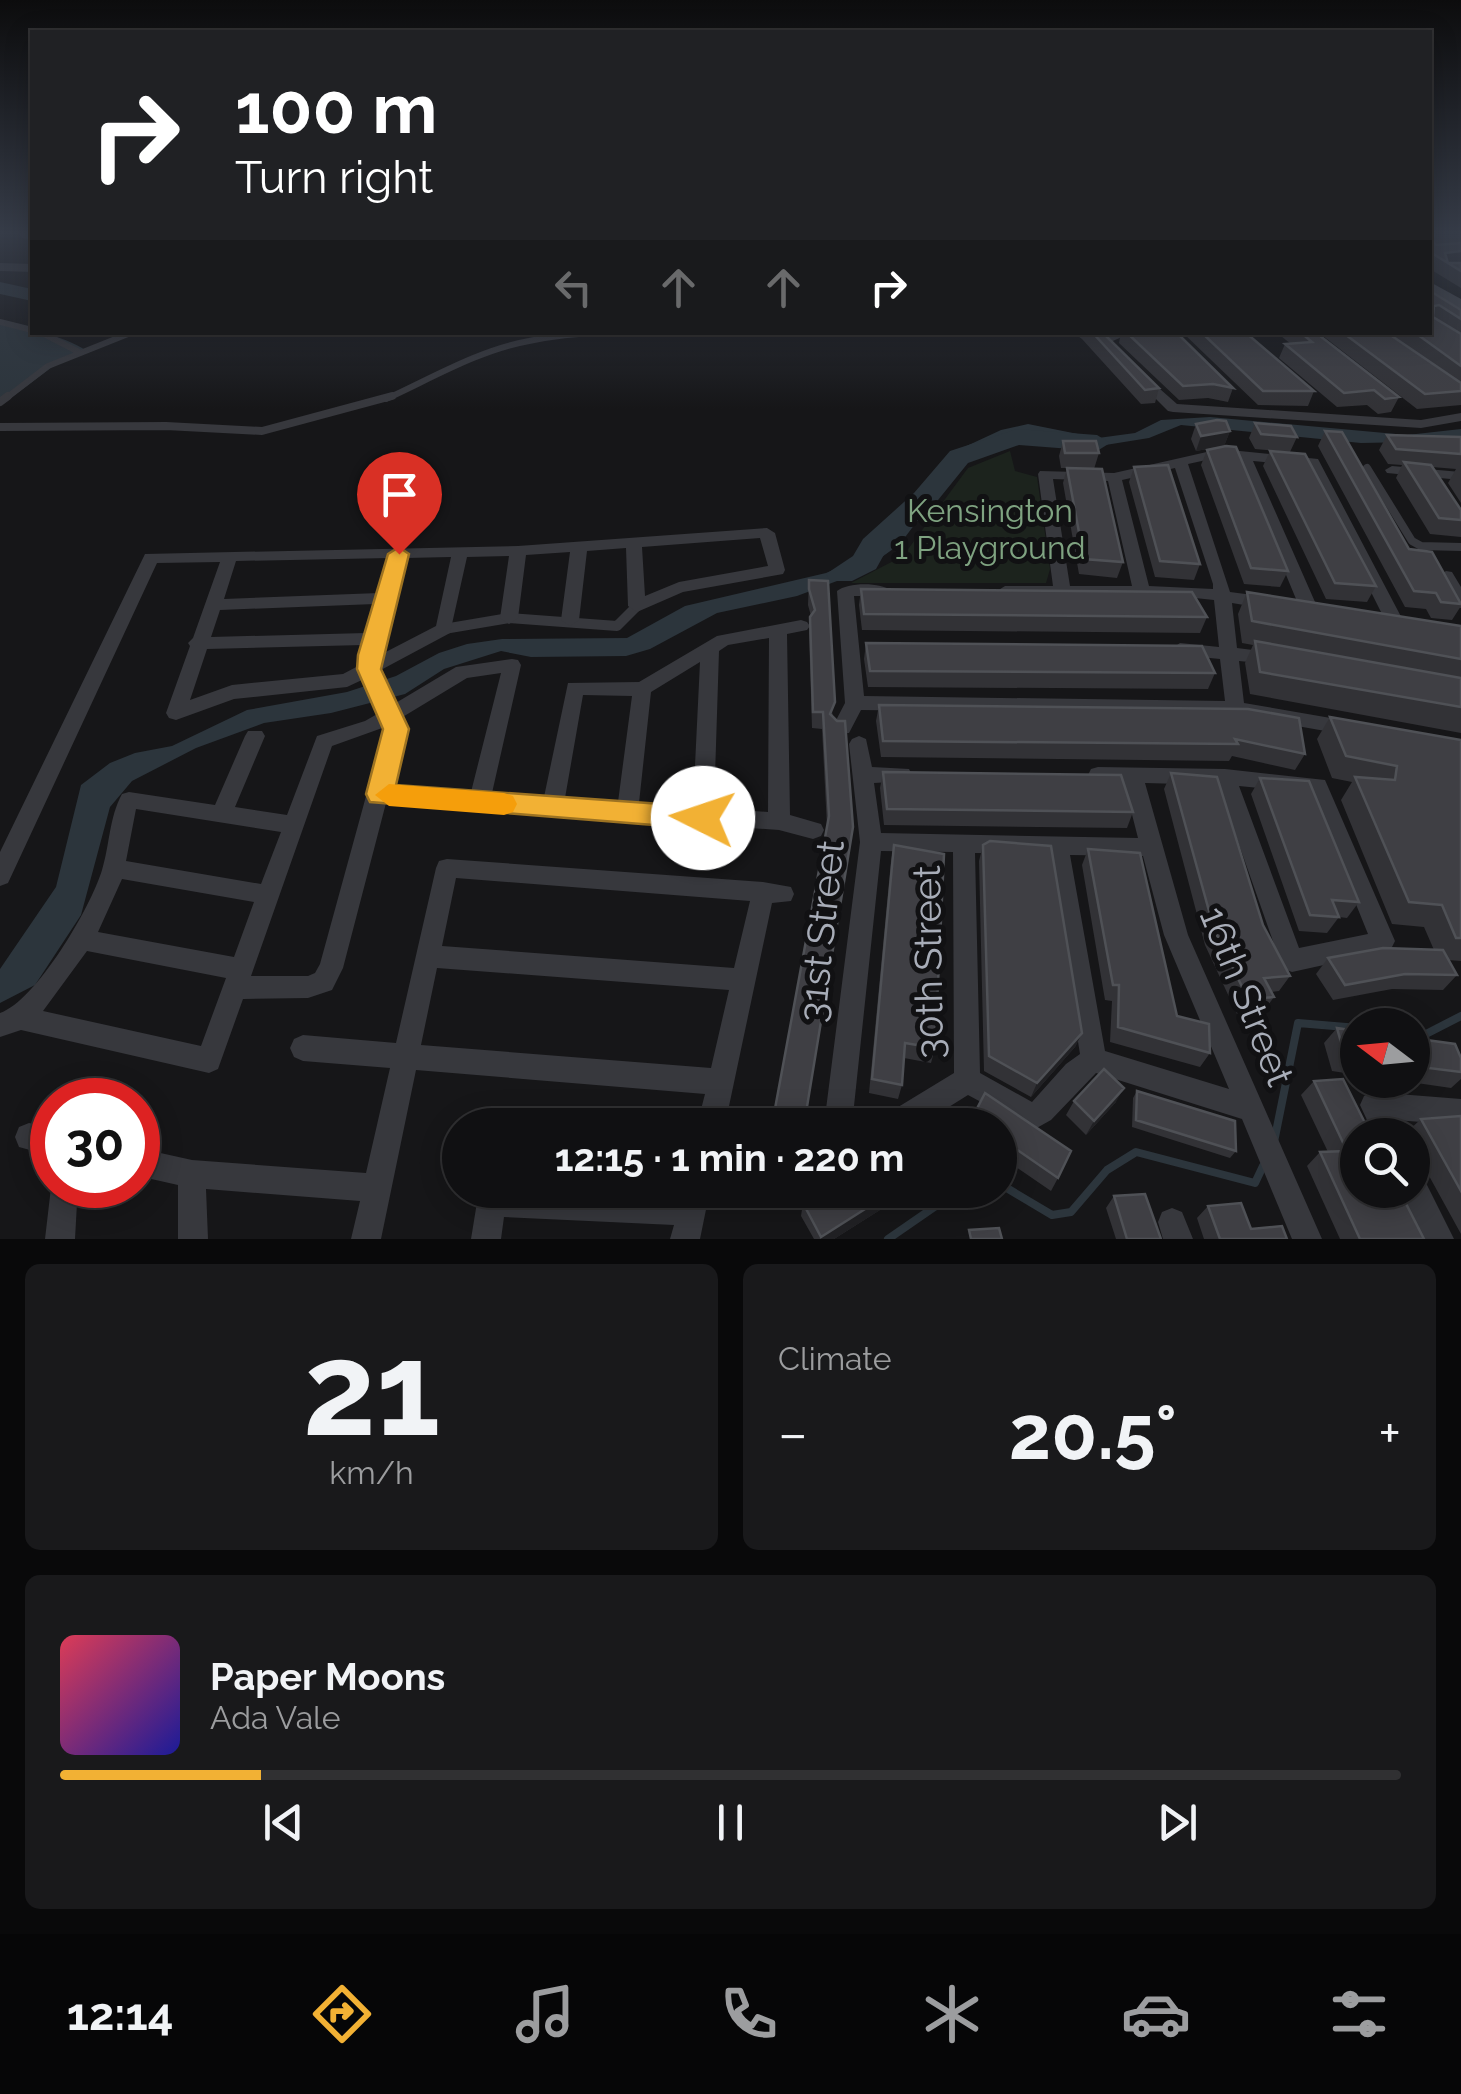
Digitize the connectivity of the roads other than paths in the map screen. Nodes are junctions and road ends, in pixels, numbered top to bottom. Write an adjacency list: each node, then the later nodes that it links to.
1 (1432, 297): 2 (main road)
2 (1461, 315)
3 (0, 322): 4 (lane)
4 (30, 330)
5 (46, 335): 9 (lane)
6 (125, 335): 9 (lane)
7 (567, 335): 20 (lane)
8 (1100, 336): 10 (street)
9 (80, 352): 14 (lane)
10 (1119, 354)
11 (1132, 367): 16 (street)
12 (1238, 399): 16 (street)
13 (1391, 401): 19 (street)
14 (0, 402)
15 (1322, 406): 17 (street)
16 (1252, 413): 17 (street)
17 (1336, 418): 19 (street)
18 (1461, 418): 19 (street)
19 (1420, 424)
20 (0, 427)
21 (1244, 456): 22 (street); 41 (street); 49 (street)
22 (1181, 464): 27 (street); 41 (street)
23 (1367, 468): 30 (lane)
24 (1392, 470): 25 (street)
25 (1430, 474): 26 (street); 28 (street)
26 (1461, 476)
27 (1114, 477): 39 (street); 40 (street)
28 (1440, 489)
29 (634, 545): 31 (street); 45 (street); 45 (street)
30 (1461, 546)
31 (578, 548): 32 (street); 47 (street)
32 (518, 551): 33 (street); 46 (street)
33 (460, 553): 34 (street); 50 (street)
34 (399, 554): 35 (street); 42 (street)
35 (229, 558): 44 (street); 84 (street)
36 (1446, 576): 43 (street)
37 (904, 591): 60 (street)
38 (983, 591): 39 (street)
39 (1062, 591): 40 (street)
40 (1142, 592): 41 (street)
41 (1222, 596): 56 (street)
42 (384, 598): 44 (street); 52 (street)
43 (1461, 602)
44 (213, 606): 53 (street)
45 (636, 606): 47 (lane)
46 (509, 618): 47 (lane); 50 (lane)
47 (570, 620)
48 (801, 626): 51 (street)
49 (1397, 626)
50 (444, 629): 58 (street)
51 (778, 631): 54 (street); 76 (street)
52 (372, 638): 53 (street); 58 (street)
53 (197, 643): 58 (street)
54 (710, 648): 59 (street); 75 (street)
55 (1155, 648): 56 (street)
56 (1227, 650): 57 (street); 62 (street)
57 (1286, 660)
58 (372, 676): 61 (street)
59 (642, 690): 72 (street); 73 (street)
60 (855, 704): 62 (street); 65 (street, 31st Street)
61 (388, 708): 70 (street); 71 (street); 77 (street)
62 (1235, 708): 63 (street)
63 (1367, 732)
64 (255, 736): 74 (street)
65 (863, 774): 66 (street); 79 (street, 31st Street)
66 (921, 774)
67 (1074, 775): 68 (street)
68 (1132, 775): 69 (street); 82 (street, 16th Street)
69 (1225, 776): 69 (street)
70 (380, 794): 71 (street); 88 (street)
71 (479, 802): 72 (street)
72 (553, 808): 73 (street)
73 (627, 812): 75 (street)
74 (222, 814): 77 (street); 83 (street)
75 (703, 818): 76 (street)
76 (779, 821): 78 (street)
77 (294, 825): 85 (street)
78 (812, 830)
79 (872, 842): 80 (street); 97 (street, 31st Street)
80 (964, 844): 81 (street); 94 (street, 30th Street)
81 (1057, 845): 82 (street); 93 (street)
82 (1154, 847): 100 (street, 16th Street)
83 (114, 868): 85 (street); 86 (street)
84 (0, 876)
85 (268, 896): 88 (street)
86 (82, 939): 88 (street); 90 (street)
87 (428, 956): 89 (street); 89 (street); 92 (street)
88 (238, 979): 90 (street)
89 (743, 980): 95 (street)
90 (10, 1021)
91 (303, 1048): 92 (street)
92 (406, 1054): 95 (street); 104 (street)
93 (1094, 1060): 94 (street); 100 (street)
94 (967, 1080): 98 (street)
95 (720, 1082): 96 (street)
96 (715, 1108)
97 (840, 1108)
98 (923, 1108)
99 (1461, 1112): 101 (street)
100 (1252, 1117): 114 (street, 16th Street)
101 (1380, 1118)
102 (160, 1167): 103 (street)
103 (192, 1174): 104 (street); 111 (street)
104 (376, 1188): 112 (street)
105 (62, 1208): 110 (street)
106 (490, 1208): 113 (street)
107 (625, 1208): 109 (street)
108 (1424, 1208): 115 (street)
109 (691, 1214)
110 (60, 1239)
111 (192, 1239)
112 (366, 1239)
113 (486, 1239)
114 (1307, 1239)
115 (1440, 1239)

